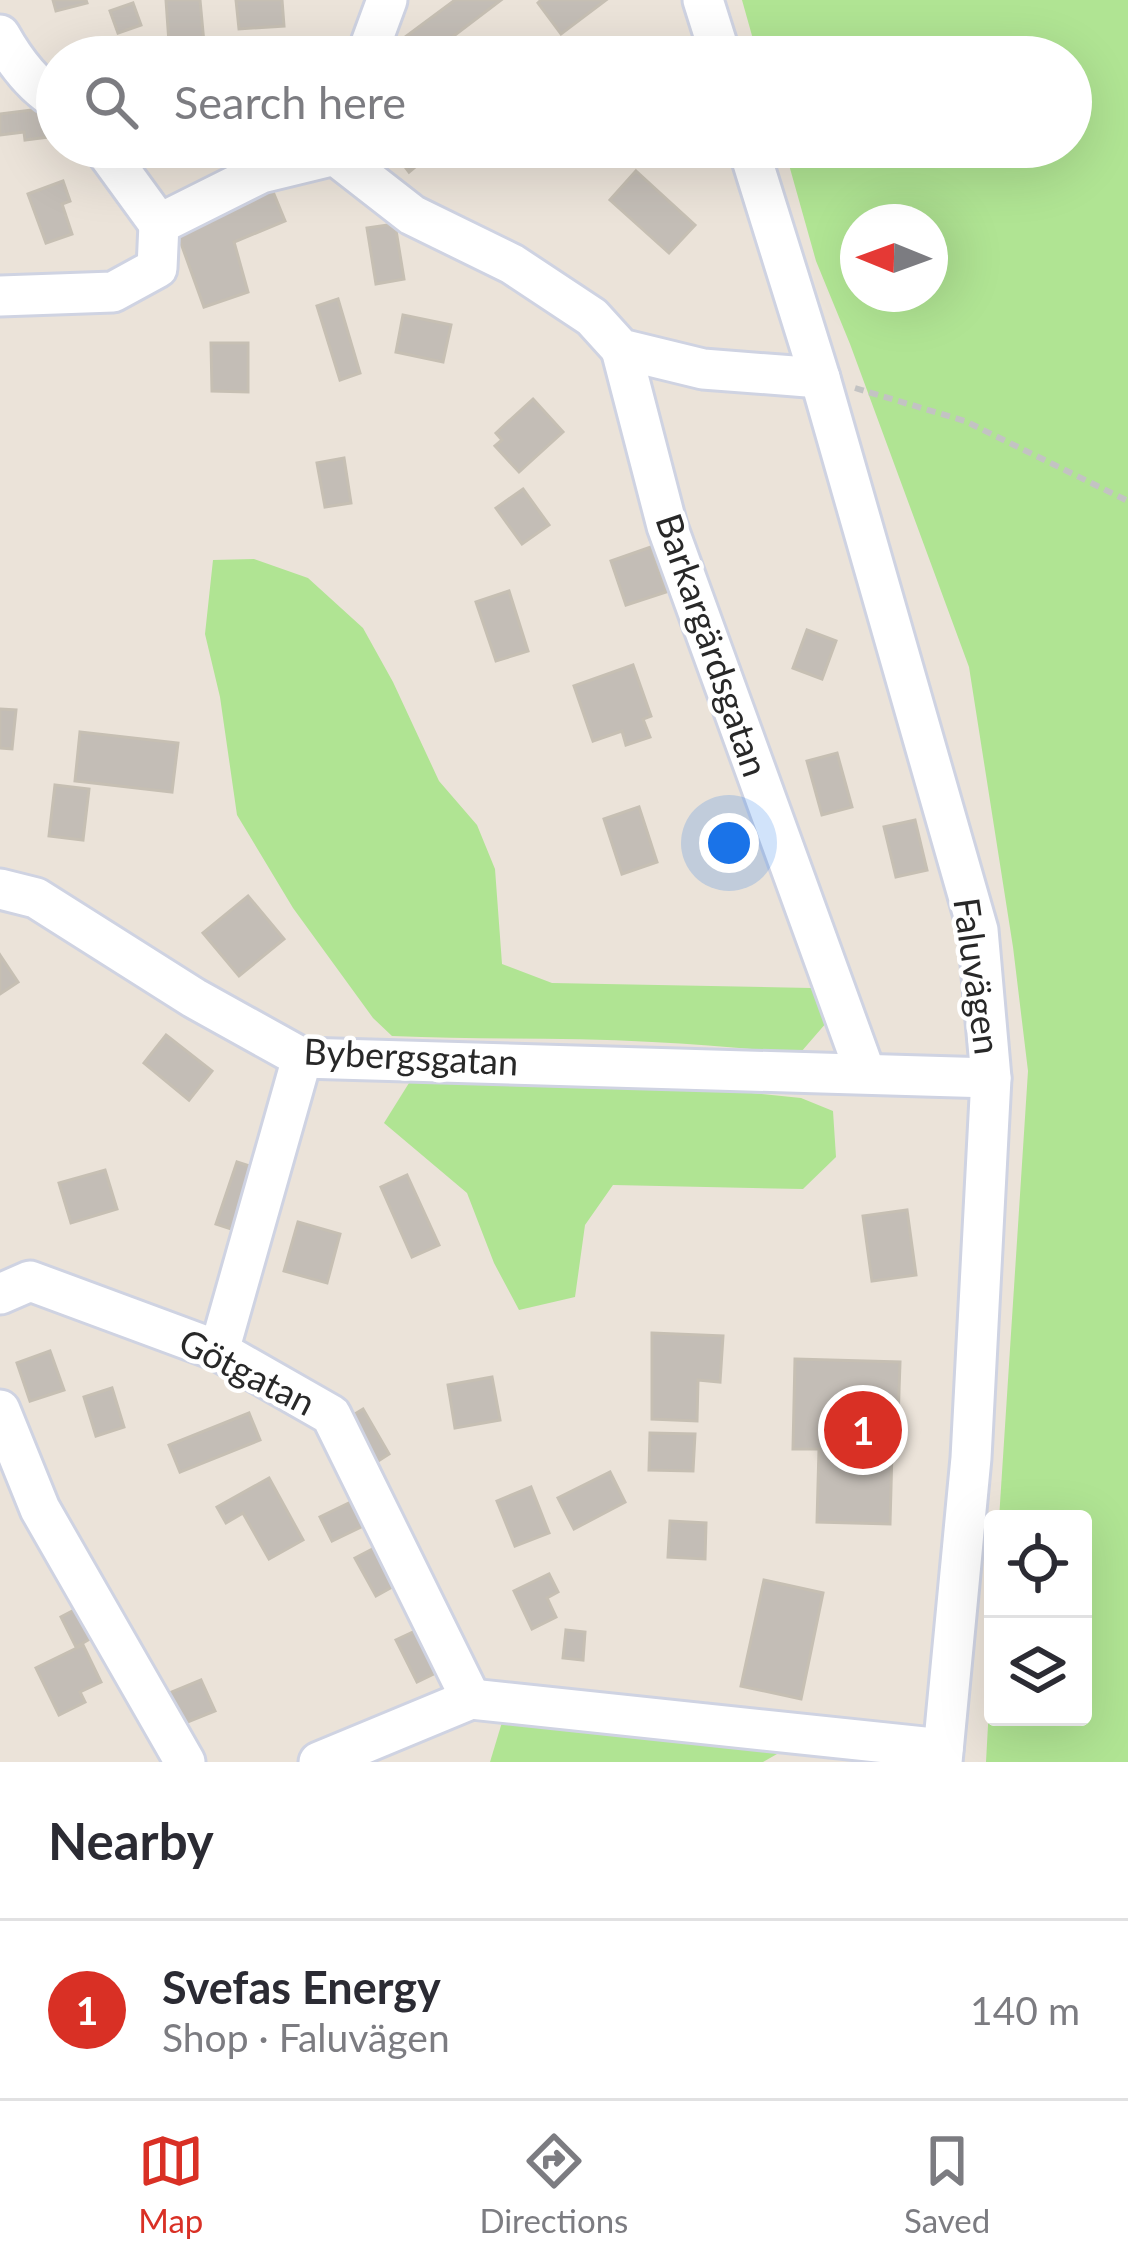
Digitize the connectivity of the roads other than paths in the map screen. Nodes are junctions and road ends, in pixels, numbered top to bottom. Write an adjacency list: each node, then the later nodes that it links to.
1 (387, 0): 4 (street)
2 (703, 0): 5 (street)
3 (0, 35): 6 (street)
4 (374, 36)
5 (714, 36)
6 (36, 84)
7 (119, 168): 11 (street)
8 (279, 168): 11 (street)
9 (357, 168): 13 (street)
10 (755, 168): 14 (street, Faluvägen)
11 (159, 224): 12 (street)
12 (0, 296)
13 (621, 349): 14 (street); 17 (street, Barkargärdsgatan)
14 (820, 378): 18 (street, Faluvägen)
15 (0, 889): 16 (street, Bybergsgatan)
16 (302, 1058): 17 (street, Bybergsgatan); 20 (street)
17 (865, 1072): 18 (street)
18 (991, 1078): 23 (street, Faluvägen)
19 (0, 1294): 20 (street, Götgatan)
20 (219, 1351): 22 (street, Götgatan)
21 (0, 1410): 24 (street)
22 (471, 1699): 23 (street); 25 (street)
23 (942, 1755)
24 (185, 1762)
25 (319, 1762)

